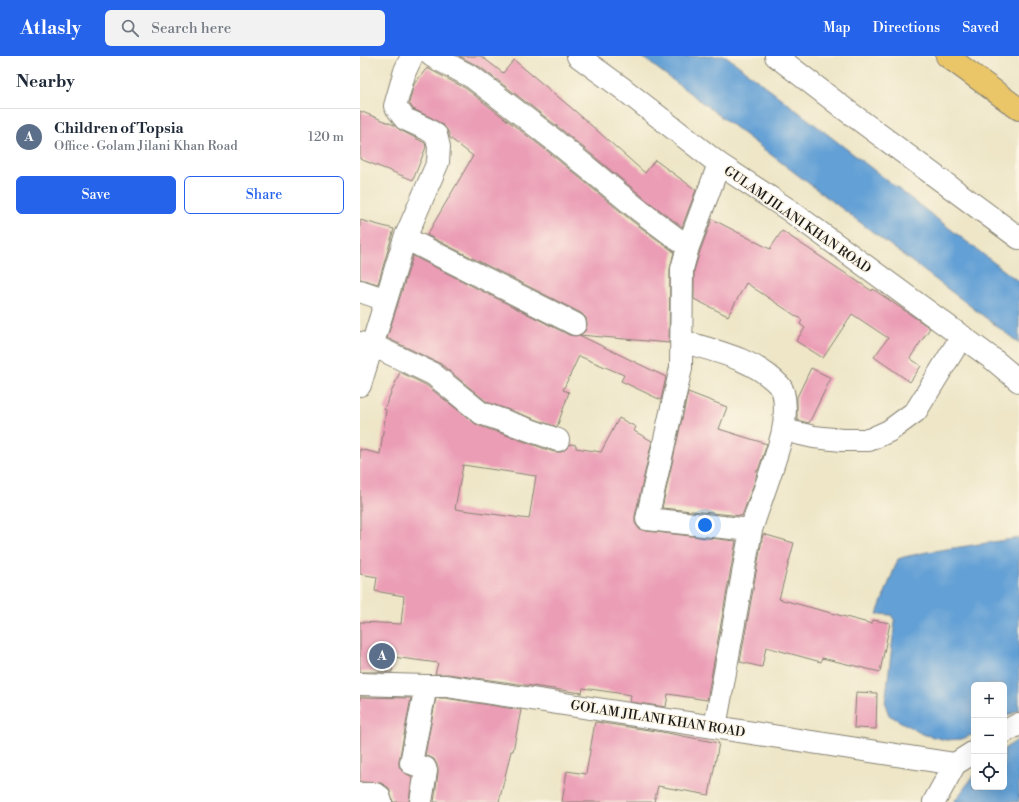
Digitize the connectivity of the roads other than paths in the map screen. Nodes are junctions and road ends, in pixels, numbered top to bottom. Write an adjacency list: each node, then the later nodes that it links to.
1 (412, 56): 8 (street)
2 (432, 56): 10 (street)
3 (578, 56): 7 (street, GULAM JILANI KHAN ROAD)
4 (776, 56): 9 (street)
5 (947, 56): 6 (main road)
6 (1019, 109)
7 (719, 164): 10 (street); 14 (street, GULAM JILANI KHAN ROAD)
8 (405, 238): 12 (street); 13 (street)
9 (1019, 238)
10 (688, 247): 15 (street)
11 (360, 291): 12 (street)
12 (386, 300): 16 (street)
13 (575, 324)
14 (962, 336): 17 (street, GULAM JILANI KHAN ROAD); 19 (street)
15 (681, 341): 19 (street); 21 (street)
16 (366, 344): 18 (street); 20 (street)
17 (1019, 381)
18 (360, 385)
19 (783, 430): 21 (street)
20 (558, 440)
21 (751, 530): 25 (street)
22 (360, 684): 23 (street, GOLAM JILANI KHAN ROAD)
23 (426, 686): 25 (street, GOLAM JILANI KHAN ROAD); 31 (street)
24 (1019, 724): 26 (street)
25 (715, 727): 28 (street, GOLAM JILANI KHAN ROAD)
26 (1007, 730)
27 (971, 754): 28 (street)
28 (955, 764): 32 (street)
29 (360, 794): 30 (street)
30 (381, 802)
31 (421, 802)
32 (934, 802)

